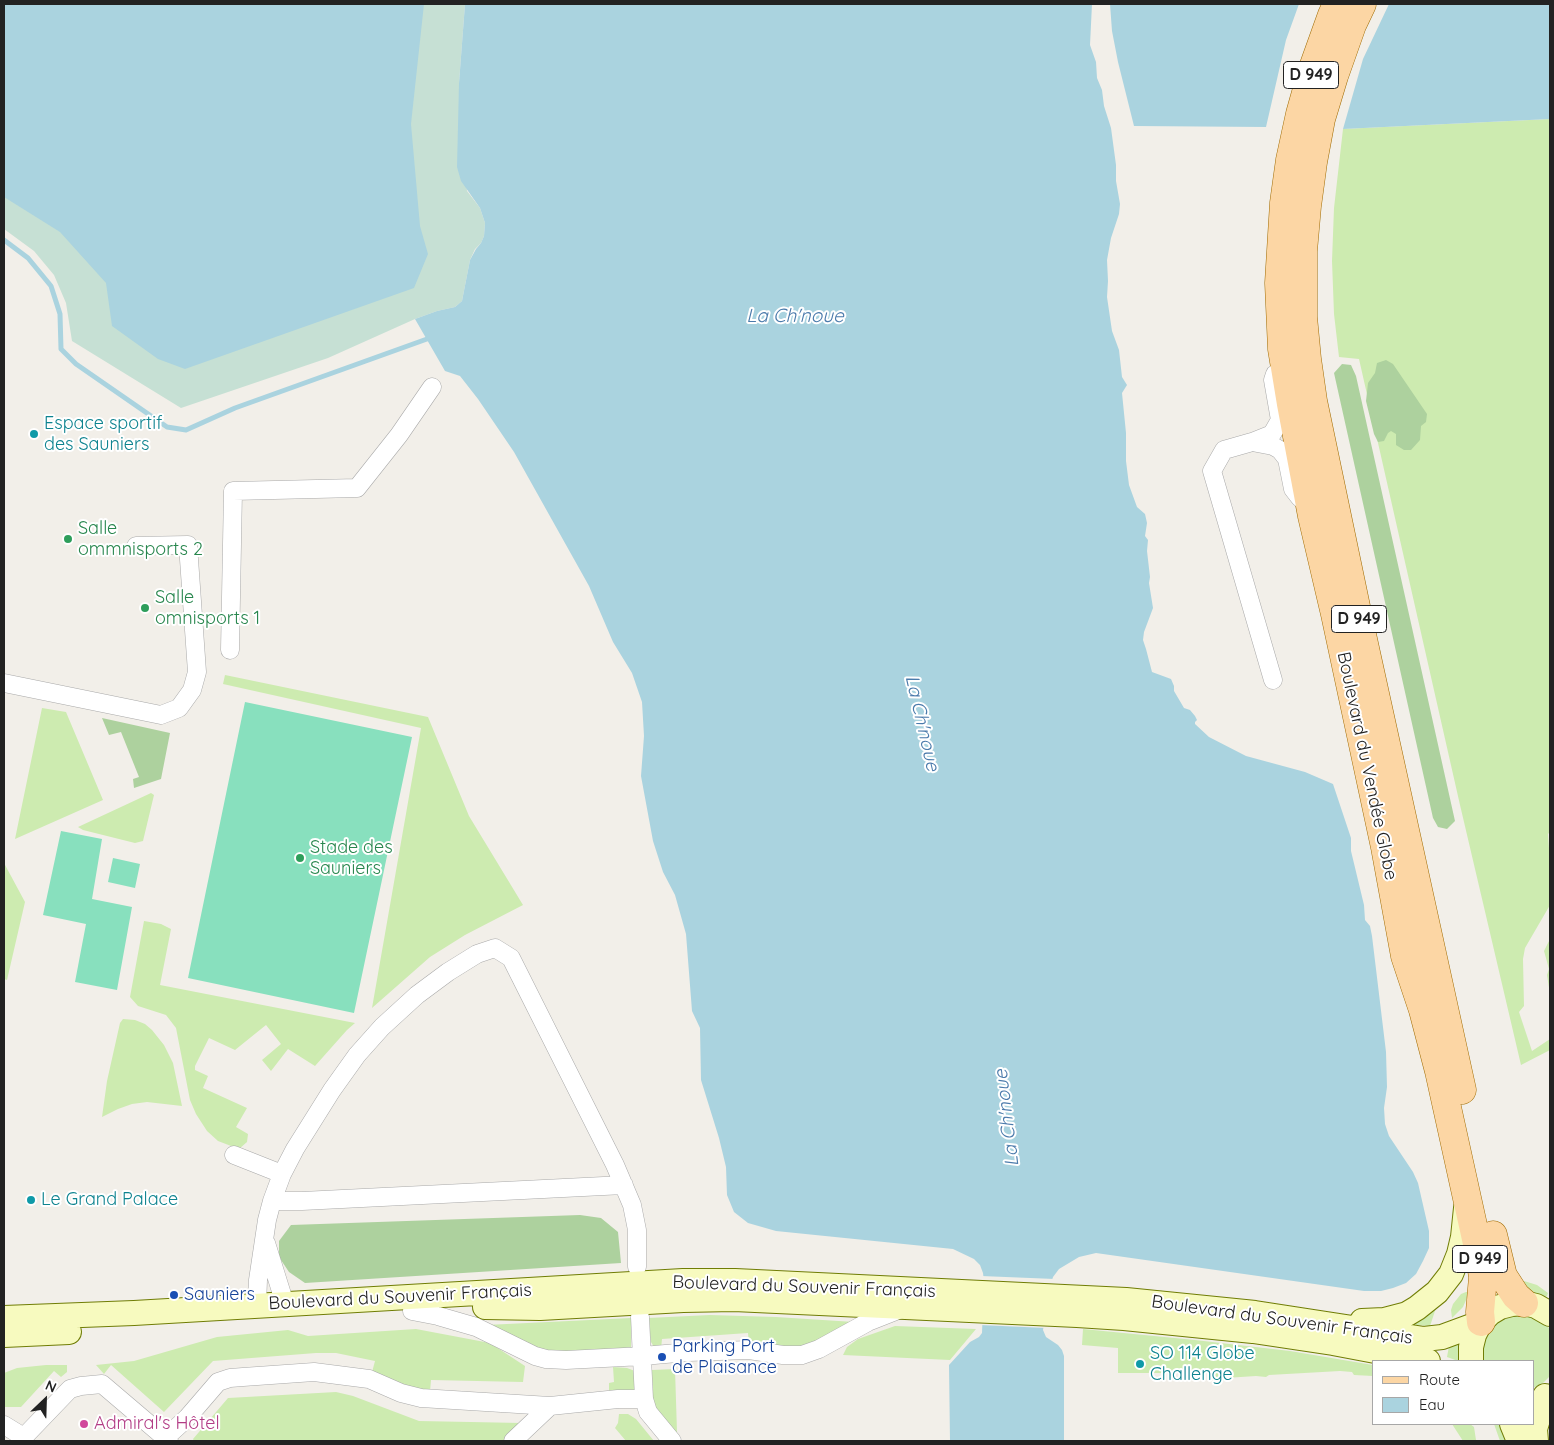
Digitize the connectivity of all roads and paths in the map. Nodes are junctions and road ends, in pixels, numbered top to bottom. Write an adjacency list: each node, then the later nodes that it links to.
1 (1337, 4): 3 (main road, Boulevard du Vendée Globe / D 949)
2 (1362, 4): 19 (main road, Boulevard du Vendée Globe / D 949)
3 (1282, 349): 5 (street); 6 (main road, Boulevard du Vendée Globe / D 949)
4 (432, 387): 8 (street)
5 (1252, 442): 6 (street); 9 (street)
6 (1312, 516): 14 (main road, Boulevard du Vendée Globe / D 949)
7 (136, 546): 10 (street)
8 (230, 650)
9 (1272, 680)
10 (4, 683)
11 (234, 1155): 12 (street)
12 (282, 1174): 13 (street); 15 (street)
13 (624, 1186): 15 (street); 17 (street)
14 (1467, 1198): 28 (main road); 29 (main road, Boulevard du Vendée Globe / D 949)
15 (272, 1201): 16 (street)
16 (265, 1241): 20 (street); 21 (street)
17 (637, 1267)
18 (961, 1301): 20 (main road, Boulevard du Souvenir Français); 22 (main road, Boulevard du Souvenir Français); 23 (main road, Boulevard du Souvenir Français)
19 (1524, 1303): 25 (main road); 29 (main road)
20 (285, 1304): 21 (main road, Boulevard du Souvenir Français)
21 (257, 1305): 27 (main road, Boulevard du Souvenir Français)
22 (1078, 1306): 28 (main road, Boulevard du Souvenir Français); 34 (main road, Boulevard du Souvenir Français)
23 (907, 1307): 24 (main road, Boulevard du Souvenir Français); 33 (street)
24 (412, 1311): 30 (main road, Boulevard du Souvenir Français); 33 (street)
25 (1550, 1314)
26 (640, 1317): 33 (street)
27 (4, 1318)
28 (1316, 1322): 29 (main road, Boulevard du Souvenir Français)
29 (1481, 1322): 35 (main road)
30 (55, 1333): 31 (main road, Boulevard du Souvenir Français); 32 (main road)
31 (4, 1335)
32 (4, 1353)
33 (642, 1356): 37 (street)
34 (1423, 1360)
35 (1471, 1360)
36 (1543, 1396): 46 (main road)
37 (644, 1399): 38 (street); 44 (street)
38 (550, 1406): 41 (street); 43 (street)
39 (1512, 1425): 45 (main road)
40 (4, 1426): 42 (street)
41 (167, 1439): 42 (street)
42 (21, 1440)
43 (513, 1441)
44 (672, 1441)
45 (1519, 1441)
46 (1536, 1441)

